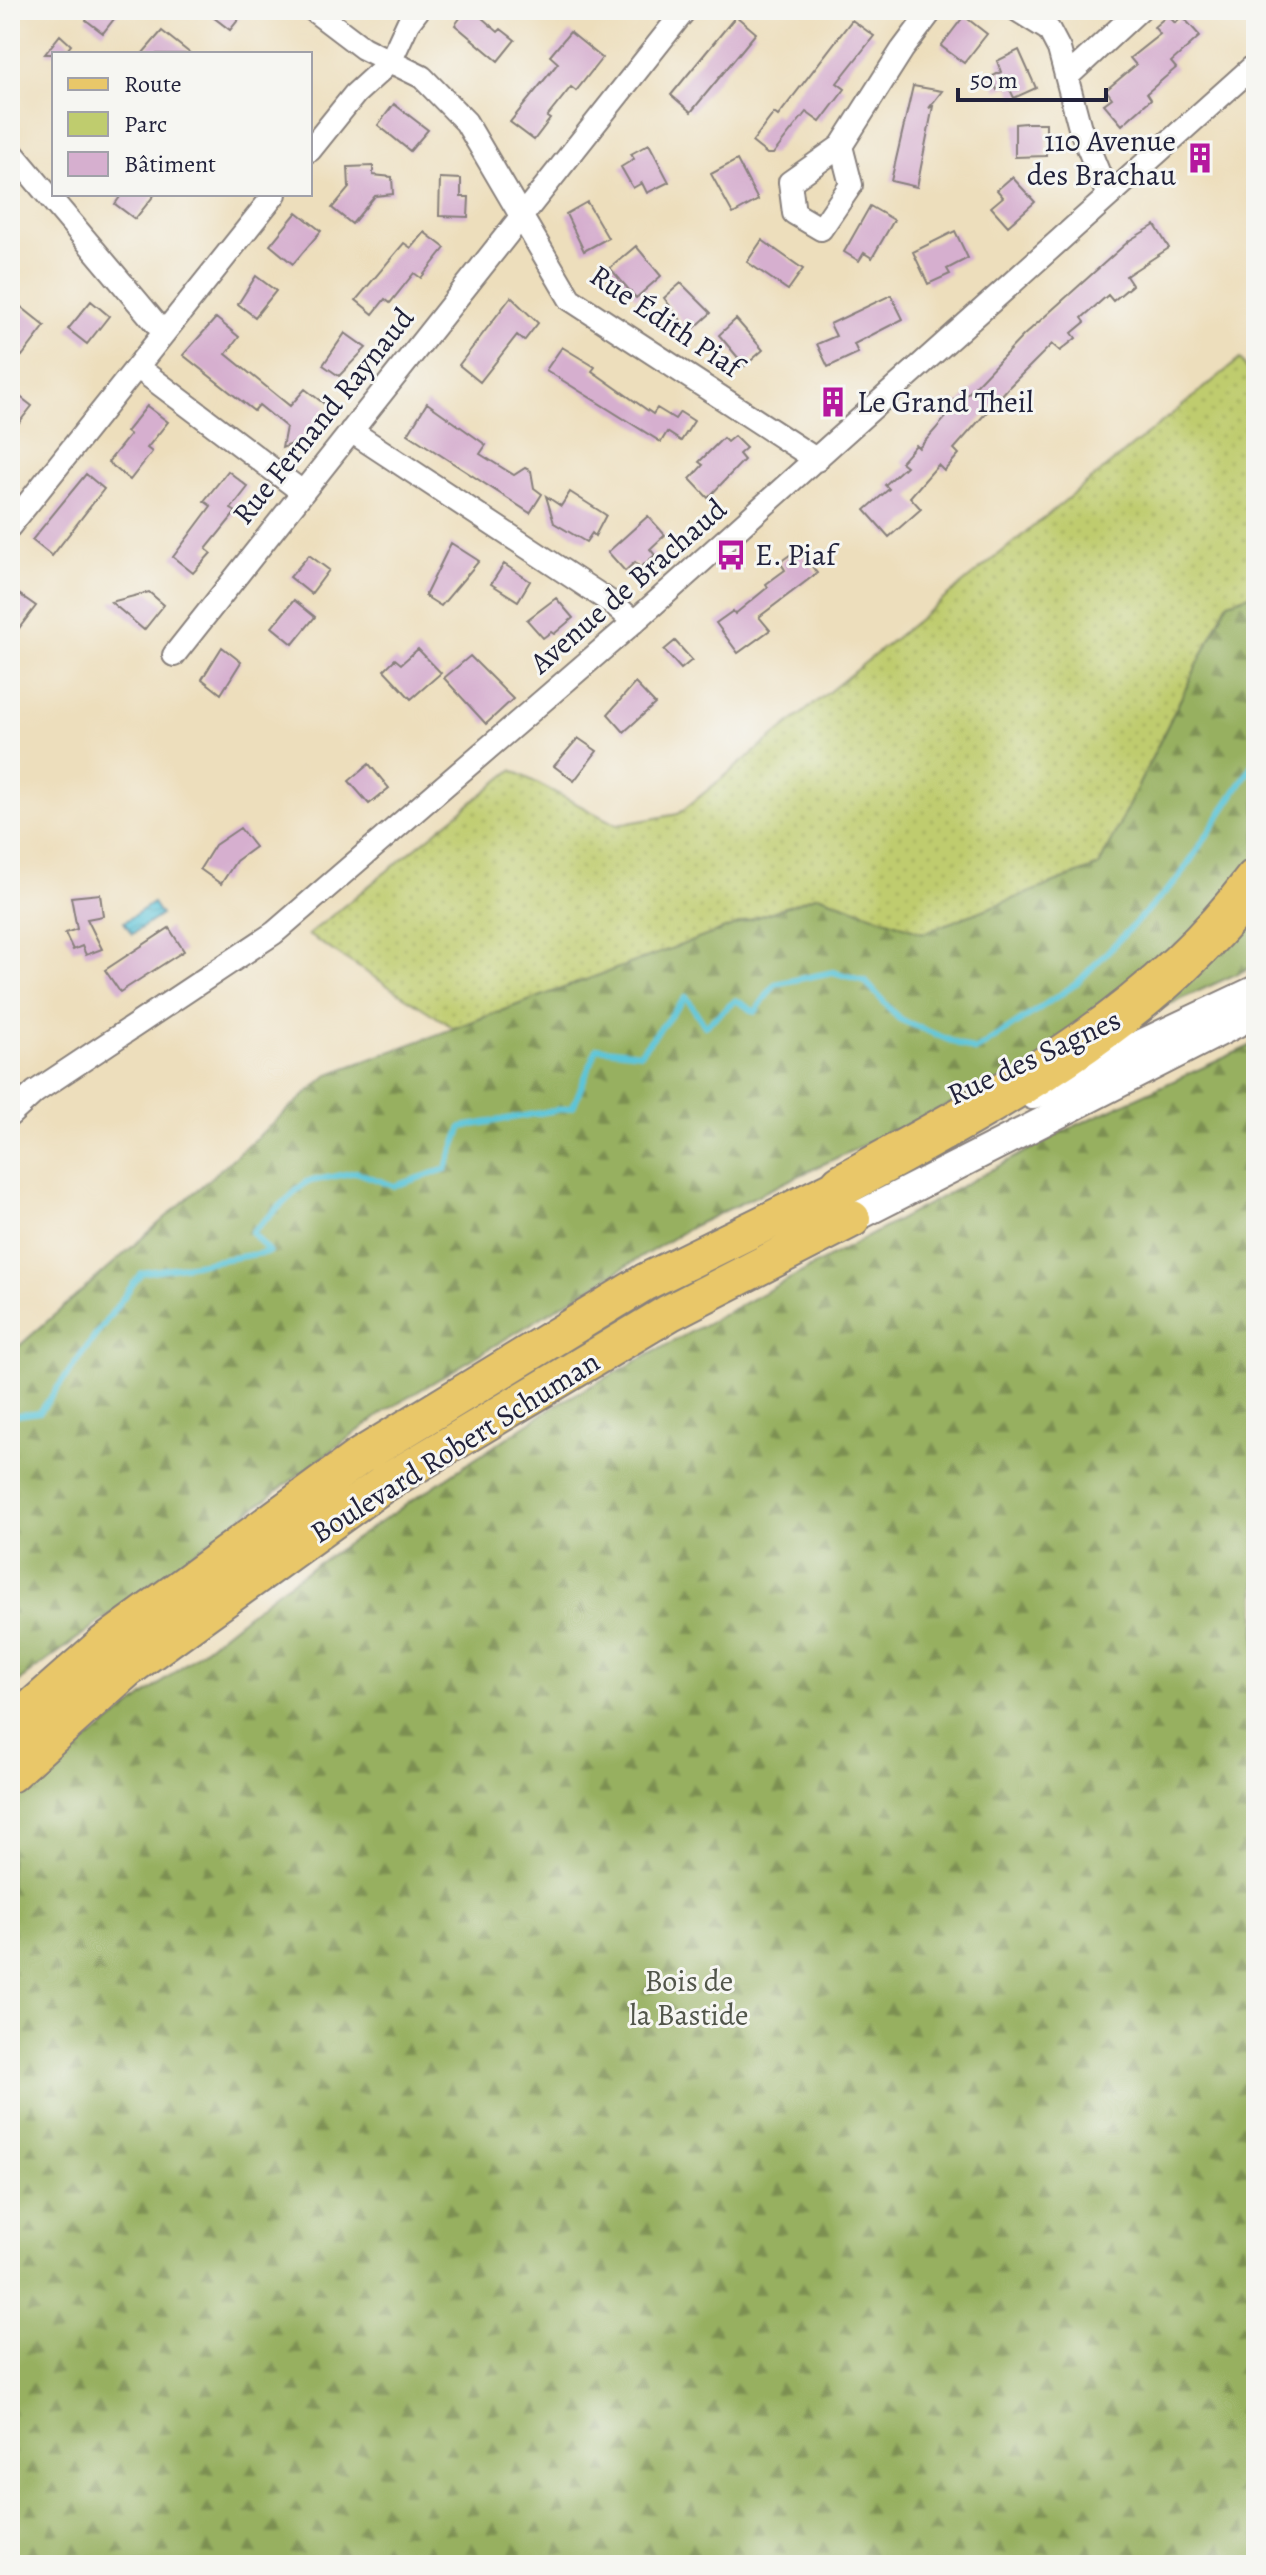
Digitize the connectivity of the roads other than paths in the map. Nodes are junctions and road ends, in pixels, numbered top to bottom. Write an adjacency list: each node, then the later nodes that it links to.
1 (313, 10): 7 (street, Rue Édith Piaf)
2 (418, 10): 7 (street)
3 (685, 10): 15 (street, Rue Fernand Raynaud)
4 (932, 10): 10 (street)
5 (1017, 10): 9 (street)
6 (1139, 10): 9 (street)
7 (390, 62): 11 (street); 15 (street, Rue Édith Piaf)
8 (1256, 64): 14 (street, Avenue de Brachaud)
9 (1067, 77): 14 (street)
10 (841, 146)
11 (312, 148)
12 (10, 150): 16 (street)
13 (273, 196): 16 (street)
14 (1108, 196): 19 (street, Avenue de Brachaud)
15 (520, 216): 18 (street, Rue Fernand Raynaud); 19 (street, Rue Édith Piaf)
16 (164, 333): 17 (street)
17 (137, 367): 20 (street); 21 (street)
18 (351, 431): 20 (street, Rue Fernand Raynaud); 22 (street)
19 (817, 460): 22 (street, Avenue de Brachaud)
20 (301, 491): 23 (street, Rue Fernand Raynaud)
21 (10, 526)
22 (634, 622): 27 (street, Avenue de Brachaud)
23 (174, 655)
24 (1256, 880): 28 (highway)
25 (1256, 990): 28 (street, Rue des Sagnes)
26 (1256, 1013): 28 (street, Rue des Sagnes)
27 (10, 1115)
28 (847, 1202): 29 (main road, Boulevard Robert Schuman); 30 (main road, Boulevard Robert Schuman)
29 (10, 1727)
30 (10, 1774)

